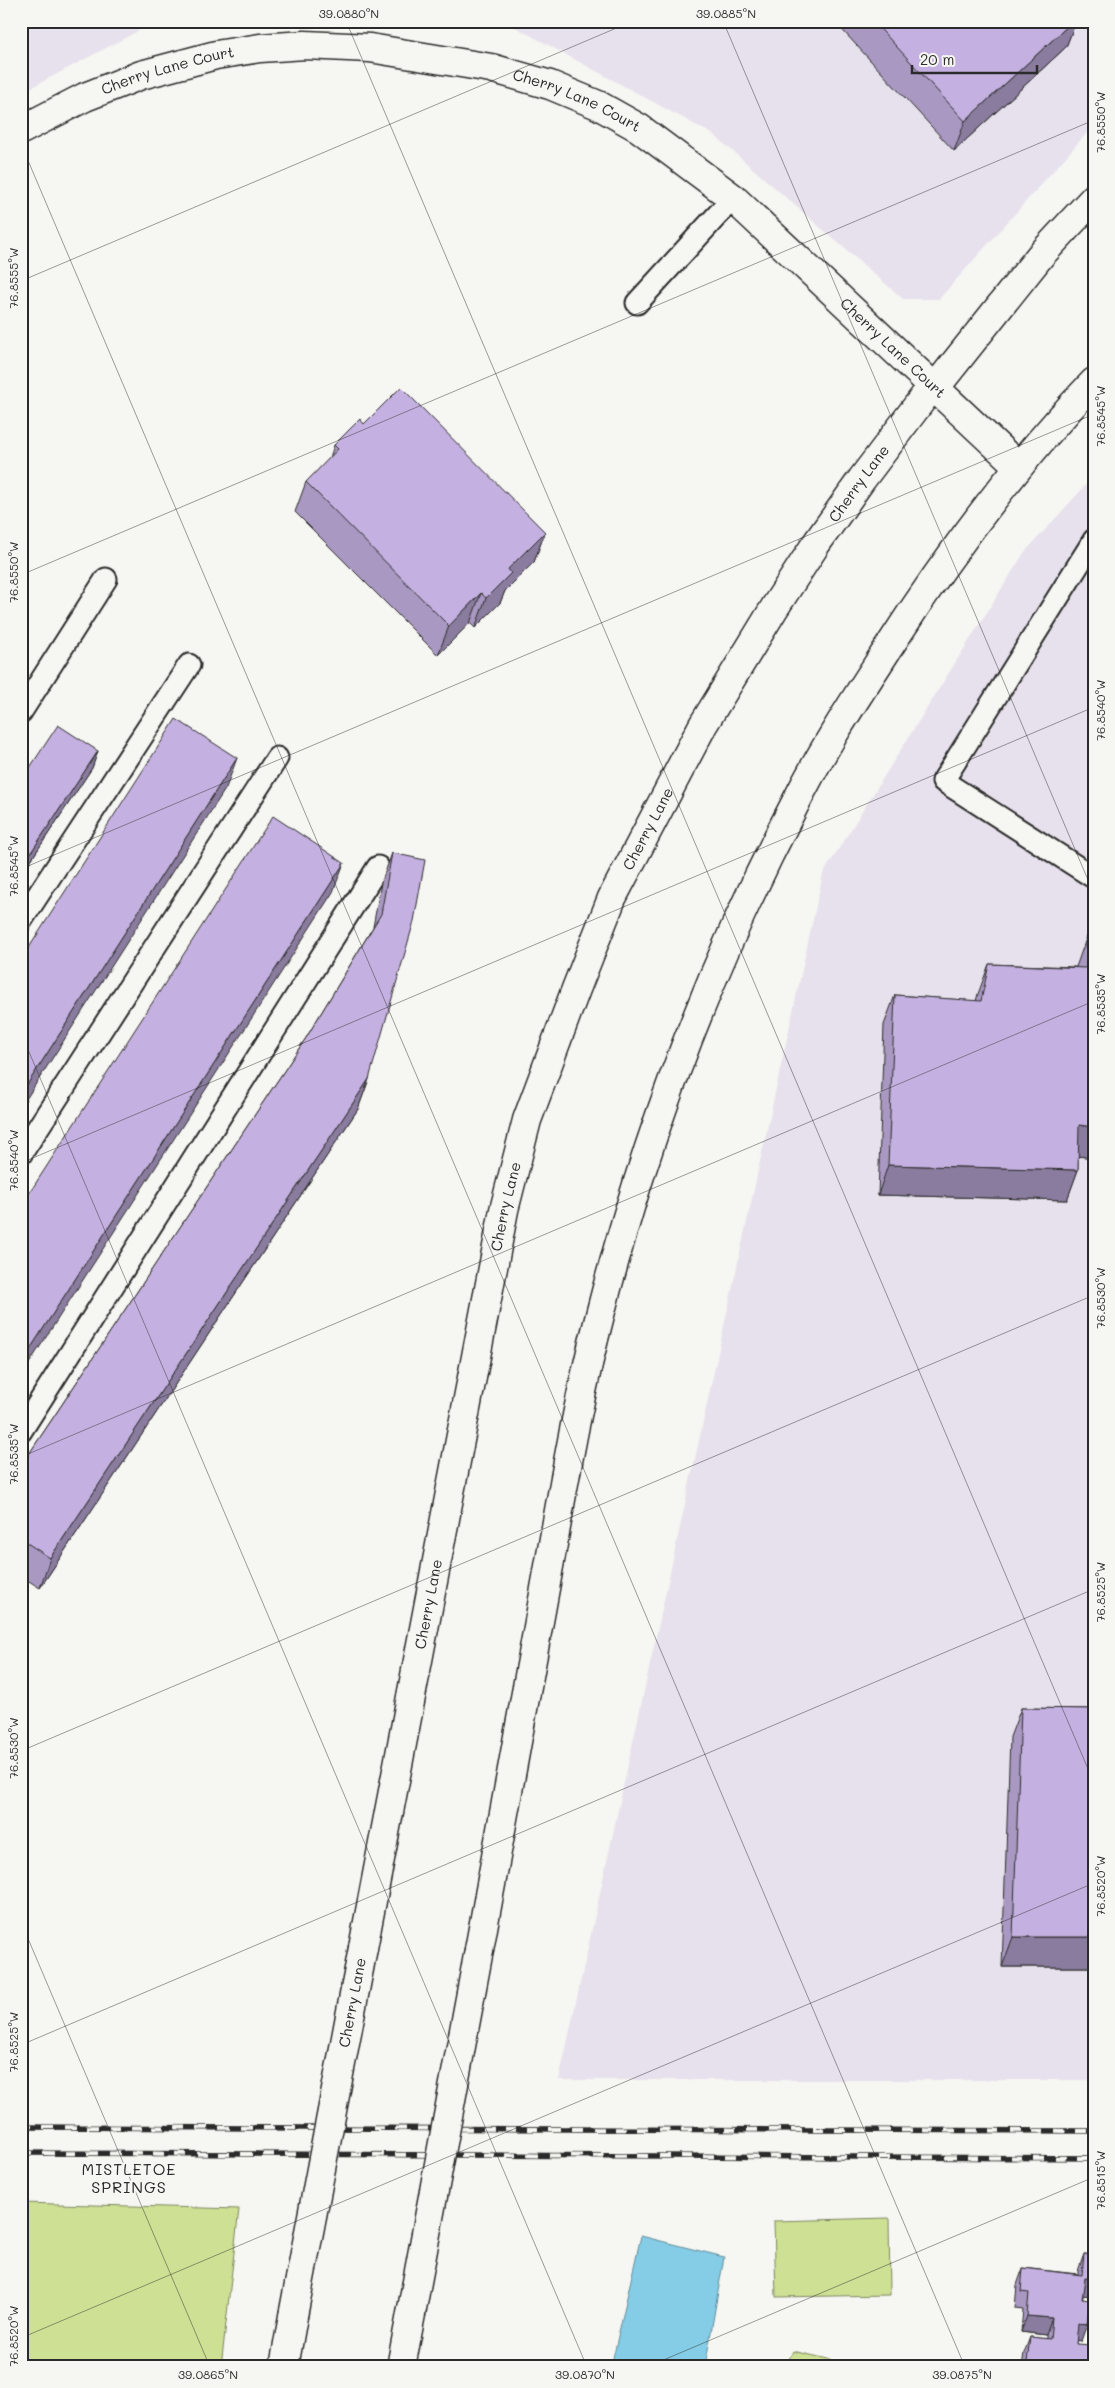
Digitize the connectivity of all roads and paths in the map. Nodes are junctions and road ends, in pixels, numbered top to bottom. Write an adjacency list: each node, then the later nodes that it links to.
1 (21, 130): 2 (main road, Cherry Lane Court)
2 (732, 198): 4 (lane); 6 (main road, Cherry Lane Court)
3 (1094, 198): 6 (main road, Cherry Lane)
4 (637, 303)
5 (1094, 382): 7 (main road)
6 (935, 388): 7 (main road, Cherry Lane Court); 22 (main road, Cherry Lane, bridge)
7 (1018, 466): 23 (main road, bridge)
8 (1094, 540): 14 (lane)
9 (106, 579): 11 (lane)
10 (189, 665): 15 (lane)
11 (21, 712)
12 (277, 758): 16 (lane)
13 (378, 866): 17 (lane)
14 (1093, 877)
15 (21, 921)
16 (21, 1154)
17 (21, 1431)
18 (1082, 2303): 19 (path)
19 (1094, 2311)
20 (1082, 2324): 21 (path)
21 (1094, 2324)
22 (284, 2367)
23 (401, 2367)

